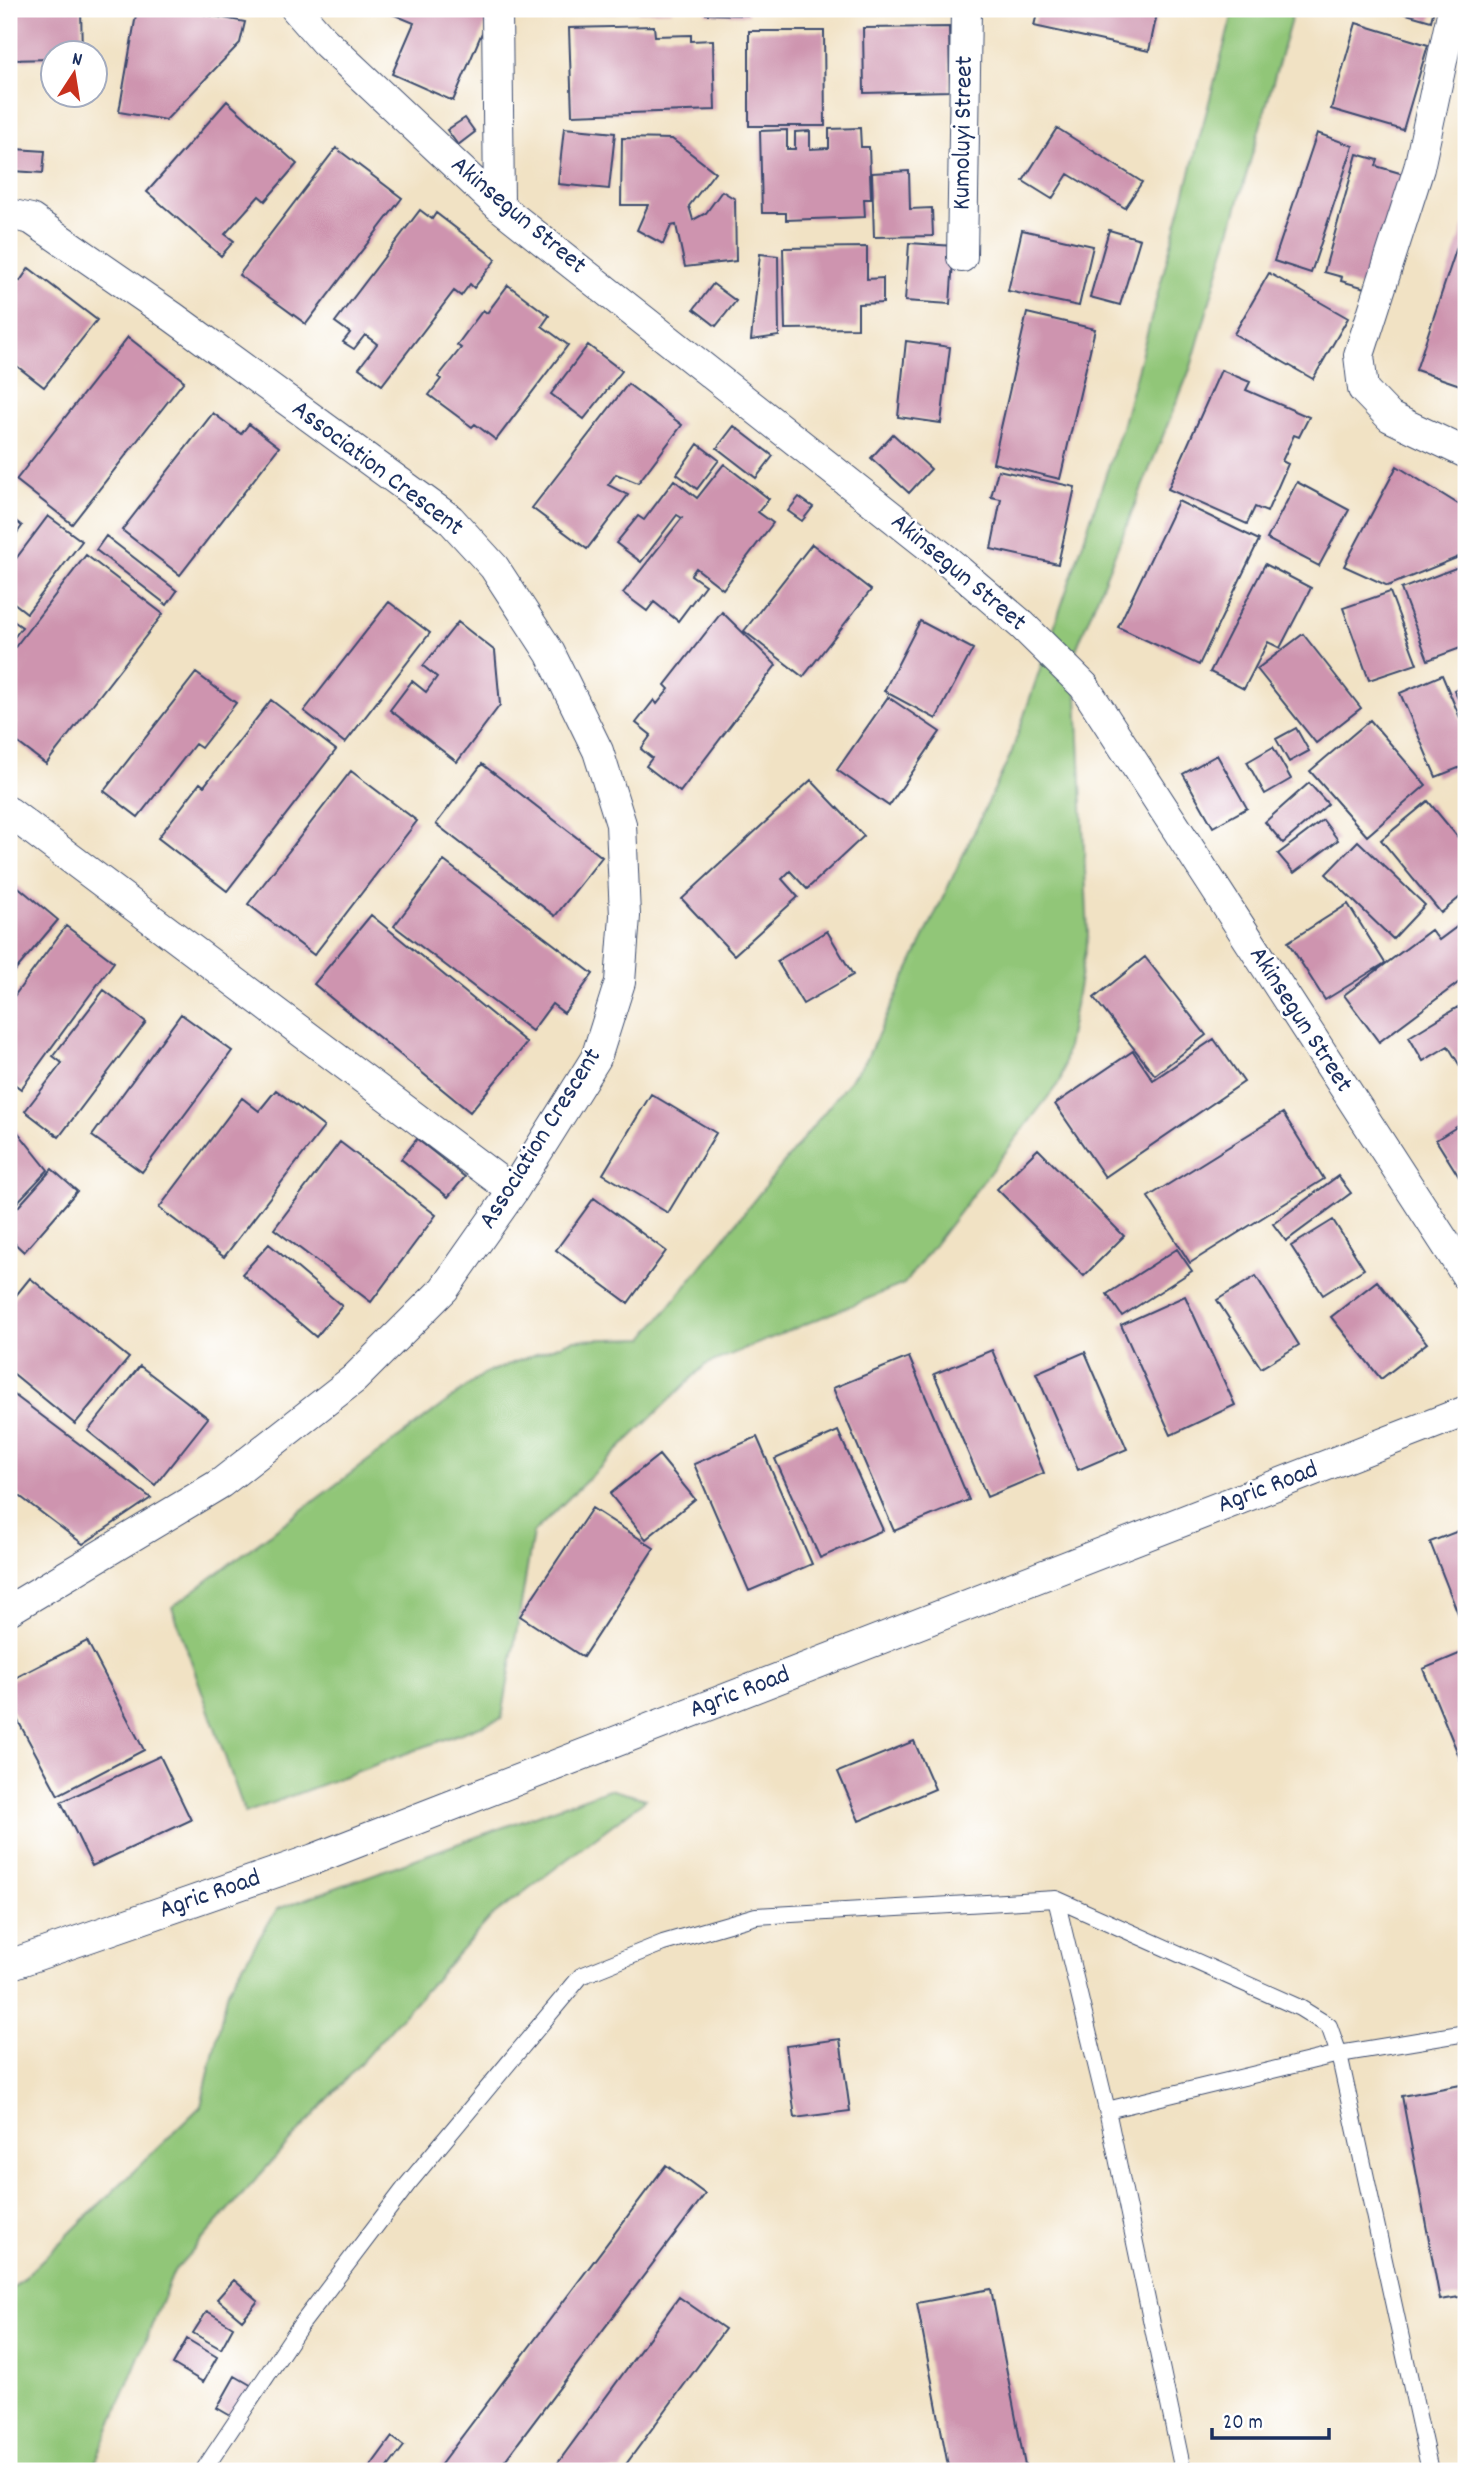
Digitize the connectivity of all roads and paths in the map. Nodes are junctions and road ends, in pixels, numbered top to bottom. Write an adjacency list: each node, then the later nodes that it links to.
1 (296, 9): 5 (street, Akinsegun Street)
2 (497, 9): 5 (street)
3 (966, 9): 7 (street, Kumoluyi Street)
4 (1453, 9): 8 (street)
5 (499, 206): 11 (street, Akinsegun Street)
6 (9, 214): 10 (street, Association Crescent)
7 (962, 257)
8 (1466, 453)
9 (9, 811): 10 (street)
10 (513, 1191): 13 (street, Association Crescent)
11 (1466, 1275)
12 (1466, 1410): 15 (street, Agric Road)
13 (9, 1610)
14 (1056, 1899): 17 (lane); 18 (lane); 19 (lane)
15 (9, 1965)
16 (1466, 2033): 17 (lane)
17 (1339, 2054): 18 (lane); 21 (lane)
18 (1107, 2110): 20 (lane)
19 (203, 2471)
20 (1183, 2471)
21 (1430, 2471)

